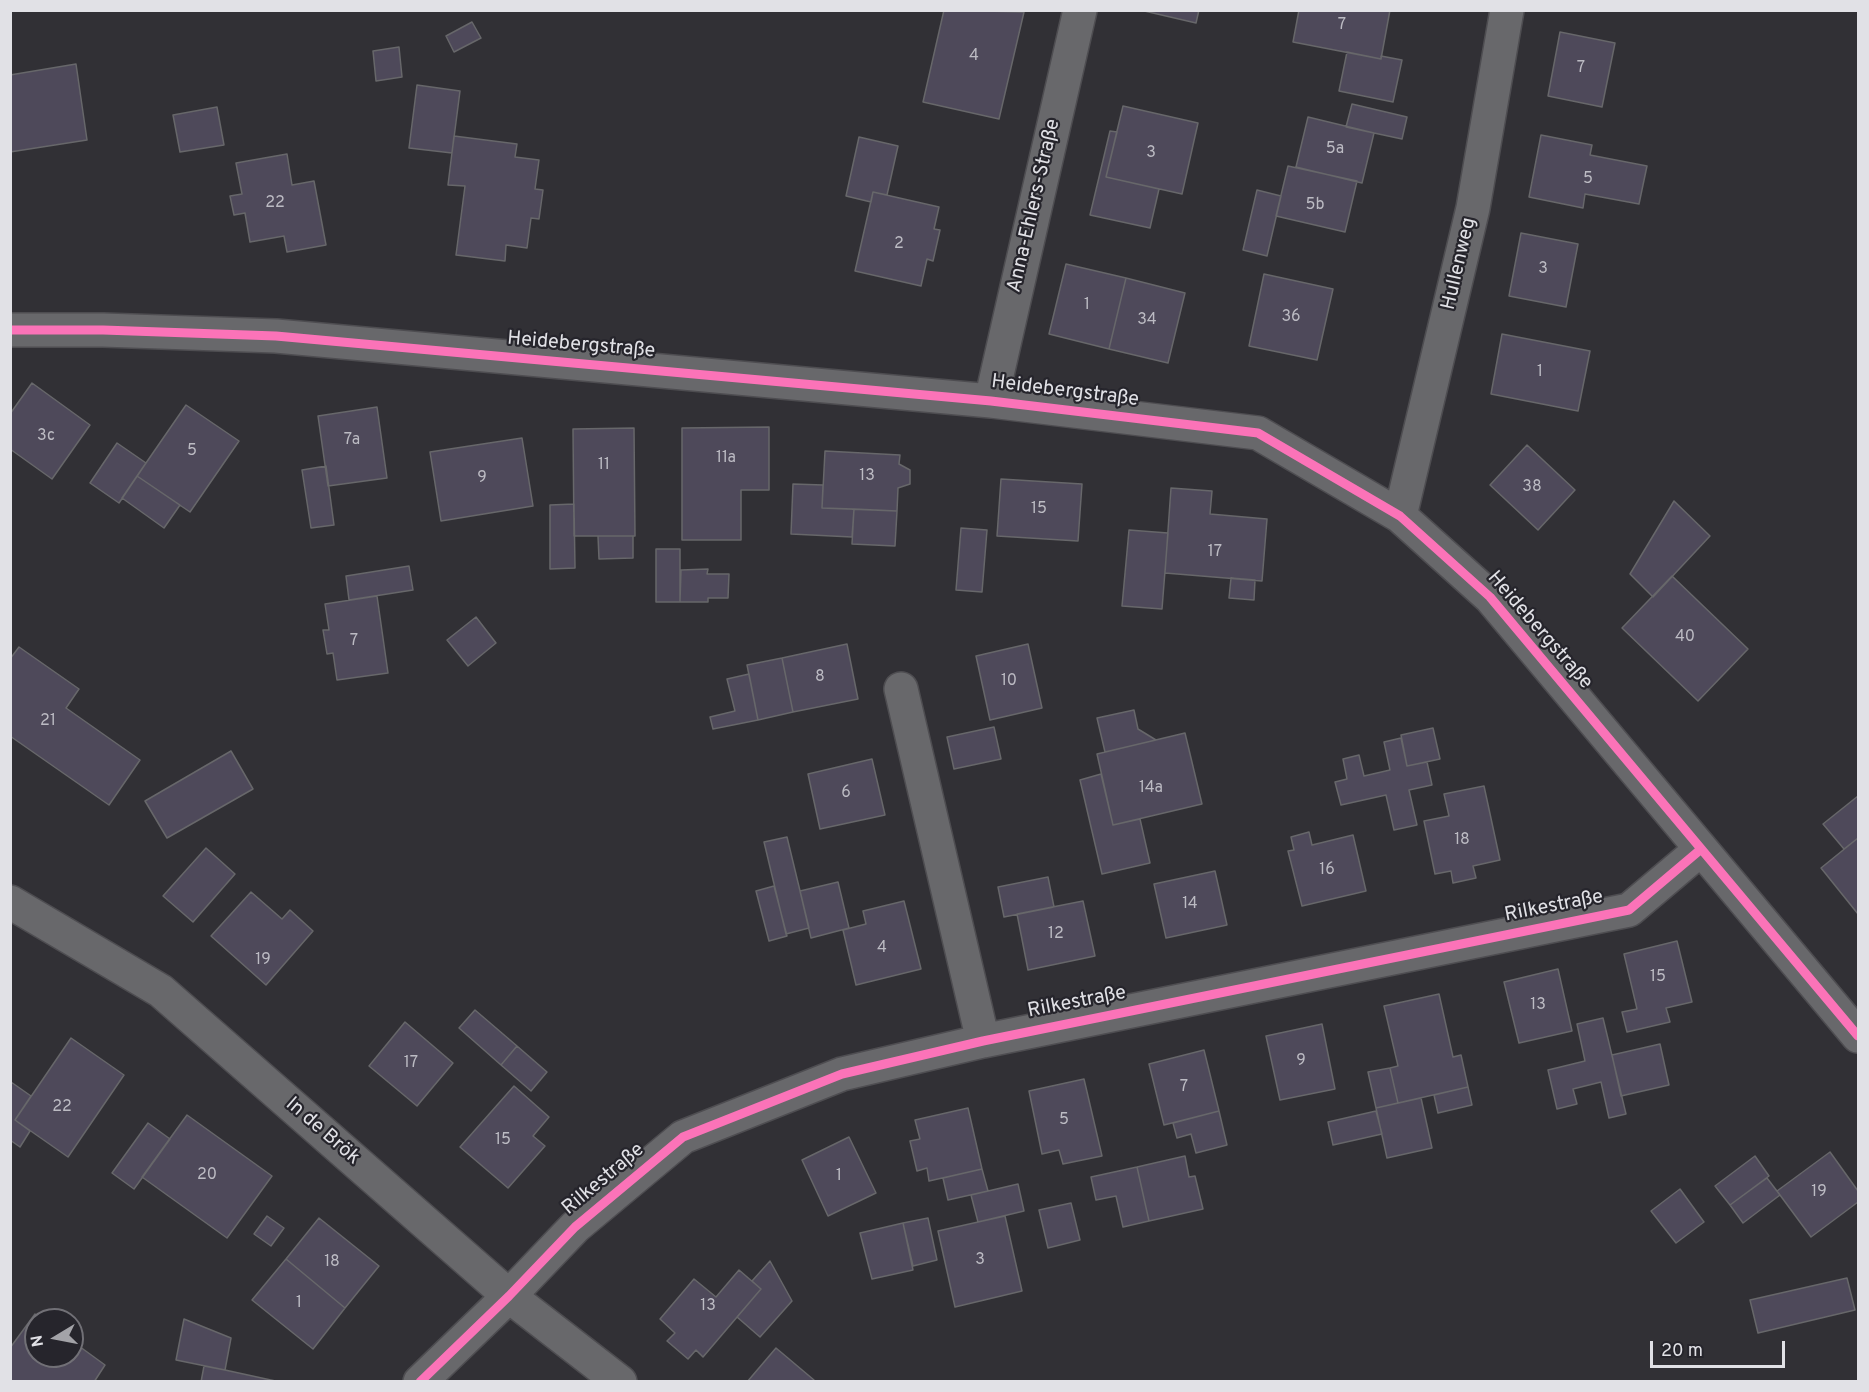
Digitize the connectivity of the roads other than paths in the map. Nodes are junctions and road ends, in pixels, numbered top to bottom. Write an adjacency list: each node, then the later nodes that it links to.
1 (1080, 10): 4 (street, Anna-Ehlers-Straße)
2 (1507, 10): 5 (street, Hullenweg)
3 (10, 330): 4 (street, Heidebergstraße)
4 (991, 401): 5 (street, Heidebergstraße)
5 (1400, 516): 7 (street, Heidebergstraße)
6 (901, 689): 10 (street)
7 (1701, 850): 9 (street, Heidebergstraße); 10 (street, Rilkestraße)
8 (10, 902): 11 (street, In de Brök)
9 (1858, 1036)
10 (982, 1041): 11 (street, Rilkestraße)
11 (509, 1296): 12 (street, Rilkestraße); 13 (street, In de Brök)
12 (420, 1382)
13 (620, 1382)

